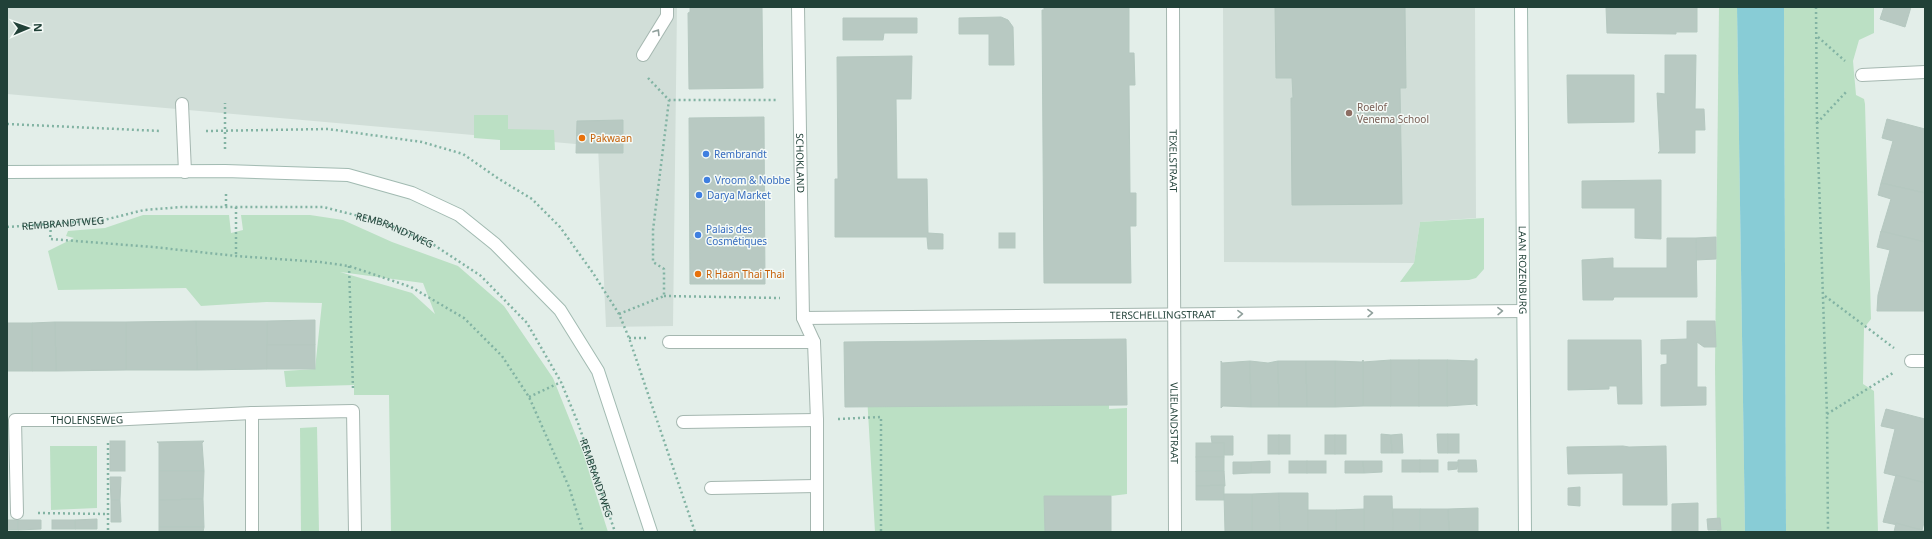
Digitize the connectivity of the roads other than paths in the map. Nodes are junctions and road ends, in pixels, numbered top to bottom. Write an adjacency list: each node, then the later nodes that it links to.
1 (667, 7): 5 (street, one-way to 1)
2 (798, 7): 13 (street, SCHOKLAND)
3 (1172, 7): 12 (street, TEXELSTRAAT)
4 (1522, 7): 11 (street, LAAN ROZENBURG)
5 (643, 55)
6 (1925, 72): 7 (street)
7 (1862, 75)
8 (182, 104): 10 (street)
9 (7, 172): 10 (street)
10 (185, 172): 26 (street)
11 (1523, 311): 12 (street, TERSCHELLINGSTRAAT, one-way to 11); 29 (street, LAAN ROZENBURG)
12 (1173, 314): 13 (street, TERSCHELLINGSTRAAT); 28 (street, VLIELANDSTRAAT)
13 (803, 318): 15 (street)
14 (669, 342): 15 (street)
15 (814, 342): 19 (street)
16 (1912, 361): 17 (street)
17 (1925, 361)
18 (252, 413): 23 (street, THOLENSEWEG); 24 (street); 25 (street, THOLENSEWEG)
19 (817, 420): 20 (street); 21 (street)
20 (683, 422)
21 (816, 486): 22 (street); 27 (street)
22 (711, 488)
23 (16, 513)
24 (252, 532)
25 (354, 532)
26 (651, 532)
27 (816, 532)
28 (1174, 532)
29 (1525, 532)

